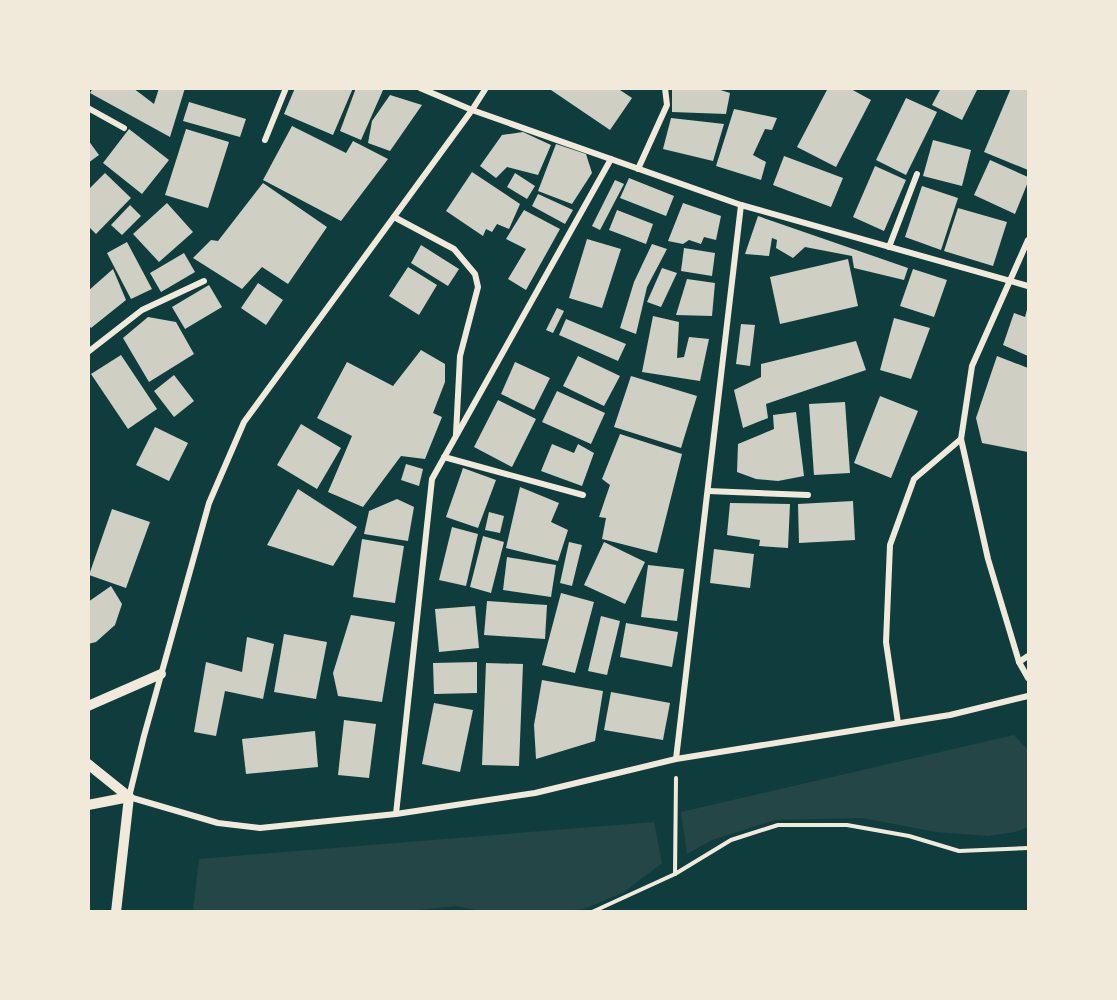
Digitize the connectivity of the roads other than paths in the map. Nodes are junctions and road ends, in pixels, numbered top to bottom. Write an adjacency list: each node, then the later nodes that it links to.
1 (286, 88): 8 (street)
2 (420, 88): 6 (street)
3 (486, 88): 6 (street)
4 (664, 88): 10 (street)
5 (88, 108): 7 (street)
6 (472, 110): 9 (street); 13 (street)
7 (124, 128)
8 (265, 140)
9 (611, 159): 10 (street); 20 (street)
10 (638, 169): 12 (street)
11 (916, 174): 15 (street)
12 (741, 205): 15 (street); 23 (street)
13 (394, 217): 20 (street); 28 (street)
14 (1029, 240): 17 (street)
15 (889, 247): 17 (street)
16 (204, 281): 19 (street)
17 (1011, 282): 18 (street); 21 (street)
18 (1029, 286)
19 (88, 352)
20 (456, 435): 22 (street)
21 (961, 439): 27 (street); 32 (street)
22 (444, 457): 24 (street); 37 (street)
23 (708, 491): 25 (street); 33 (street)
24 (584, 495)
25 (808, 495)
26 (1029, 657): 27 (street)
27 (1019, 662): 29 (street)
28 (161, 674): 31 (street); 35 (street)
29 (1029, 678)
30 (1029, 696): 32 (street)
31 (88, 706)
32 (898, 723): 33 (street)
33 (676, 759): 37 (street)
34 (88, 764): 35 (street)
35 (129, 797): 36 (street); 37 (street); 38 (street)
36 (88, 806)
37 (396, 814)
38 (116, 912)

